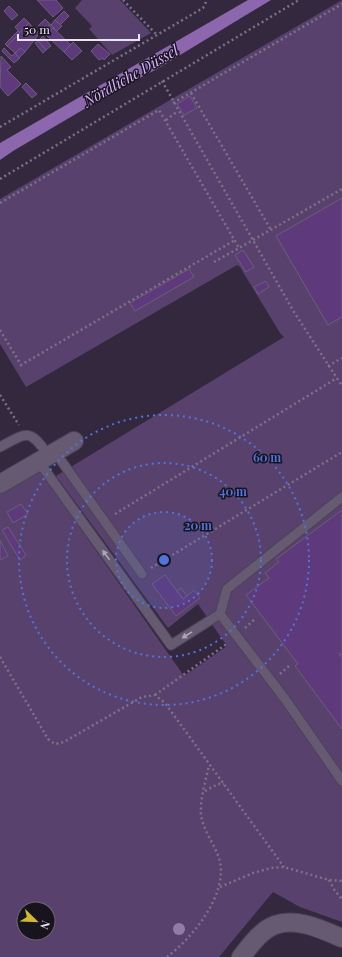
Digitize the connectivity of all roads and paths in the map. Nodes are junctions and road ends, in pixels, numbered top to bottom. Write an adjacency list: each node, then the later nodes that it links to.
1 (123, 0): 5 (path)
2 (207, 0): 5 (path)
3 (299, 0): 6 (path)
4 (342, 4): 7 (path)
5 (157, 35): 11 (path)
6 (162, 81): 8 (path); 12 (path)
7 (191, 93): 8 (path); 15 (path)
8 (173, 103): 9 (path)
9 (178, 111): 10 (path); 17 (path)
10 (166, 120): 14 (path); 16 (path)
11 (0, 127)
12 (0, 179)
13 (342, 188): 15 (path)
14 (0, 203)
15 (271, 230): 17 (path)
16 (235, 240): 18 (path); 20 (path)
17 (254, 240): 18 (path); 22 (path)
18 (239, 248): 19 (path)
19 (214, 262)
20 (0, 330)
21 (342, 358): 22 (path)
22 (328, 366): 23 (path)
23 (337, 378): 24 (path); 33 (path)
24 (342, 386)
25 (0, 395): 26 (path)
26 (26, 435): 28 (lane); 30 (lane)
27 (74, 441): 30 (street)
28 (0, 447)
29 (342, 452): 34 (path)
30 (48, 456): 31 (street); 33 (lane); 35 (lane, one-way to 30)
31 (0, 484)
32 (342, 496): 35 (lane)
33 (104, 521): 34 (lane)
34 (142, 574)
35 (220, 614): 36 (lane)
36 (236, 637): 38 (path); 40 (lane)
37 (0, 657): 38 (path)
38 (155, 695): 39 (path)
39 (210, 765): 41 (path); 42 (path)
40 (342, 781)
41 (224, 784): 42 (path); 43 (path)
42 (205, 791): 46 (path)
43 (284, 867): 44 (path); 46 (path)
44 (329, 880): 45 (path); 47 (path)
45 (342, 881)
46 (220, 887): 49 (path)
47 (342, 899)
48 (342, 938): 50 (street)
49 (167, 957)
50 (241, 957)

